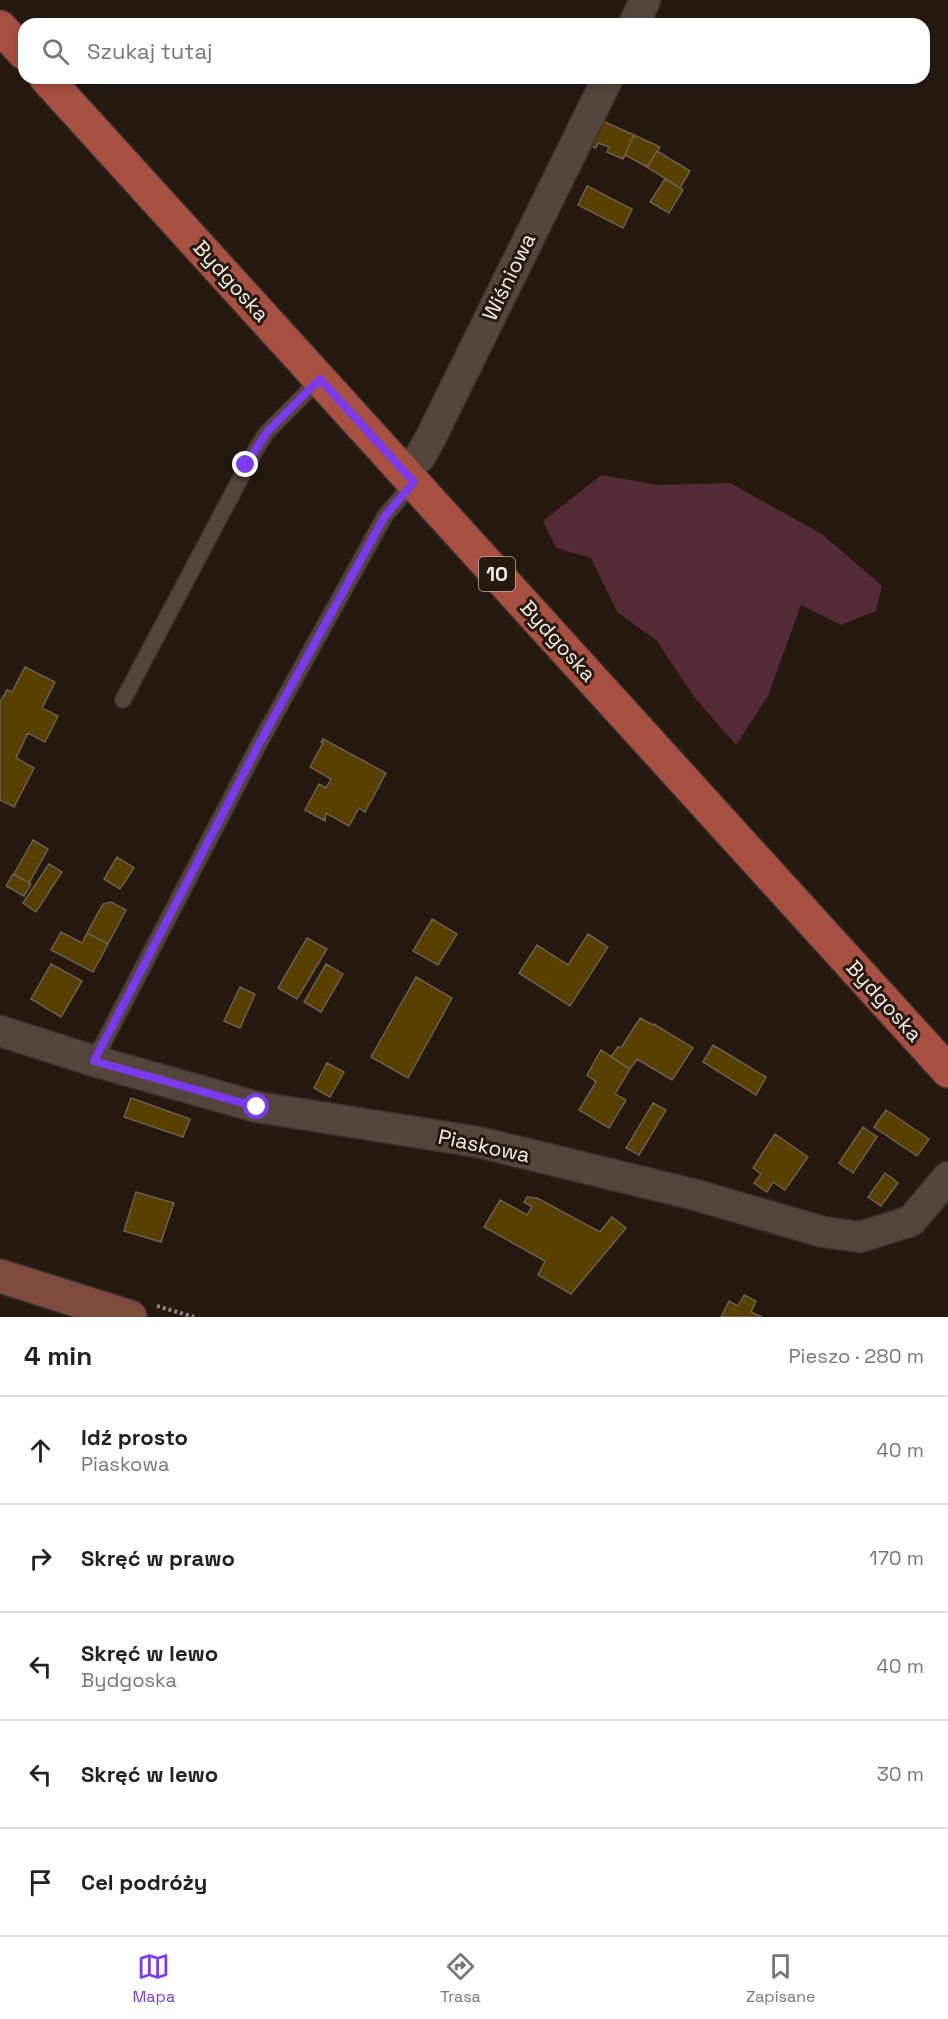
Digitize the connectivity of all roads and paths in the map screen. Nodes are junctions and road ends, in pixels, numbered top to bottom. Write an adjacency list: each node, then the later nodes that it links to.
1 (645, 0): 2 (street)
2 (637, 18)
3 (0, 27): 4 (main road)
4 (18, 46)
5 (51, 84): 7 (main road, Bydgoska / 10)
6 (605, 84): 8 (street, Wiśniowa)
7 (320, 379): 8 (main road, Bydgoska / 10); 9 (lane)
8 (409, 477): 11 (lane); 12 (main road, Bydgoska / 10)
9 (123, 700)
10 (0, 1031): 11 (street, Piaskowa)
11 (94, 1061): 13 (street, Piaskowa)
12 (948, 1071)
13 (948, 1177)
14 (0, 1276): 15 (street)
15 (130, 1317)

